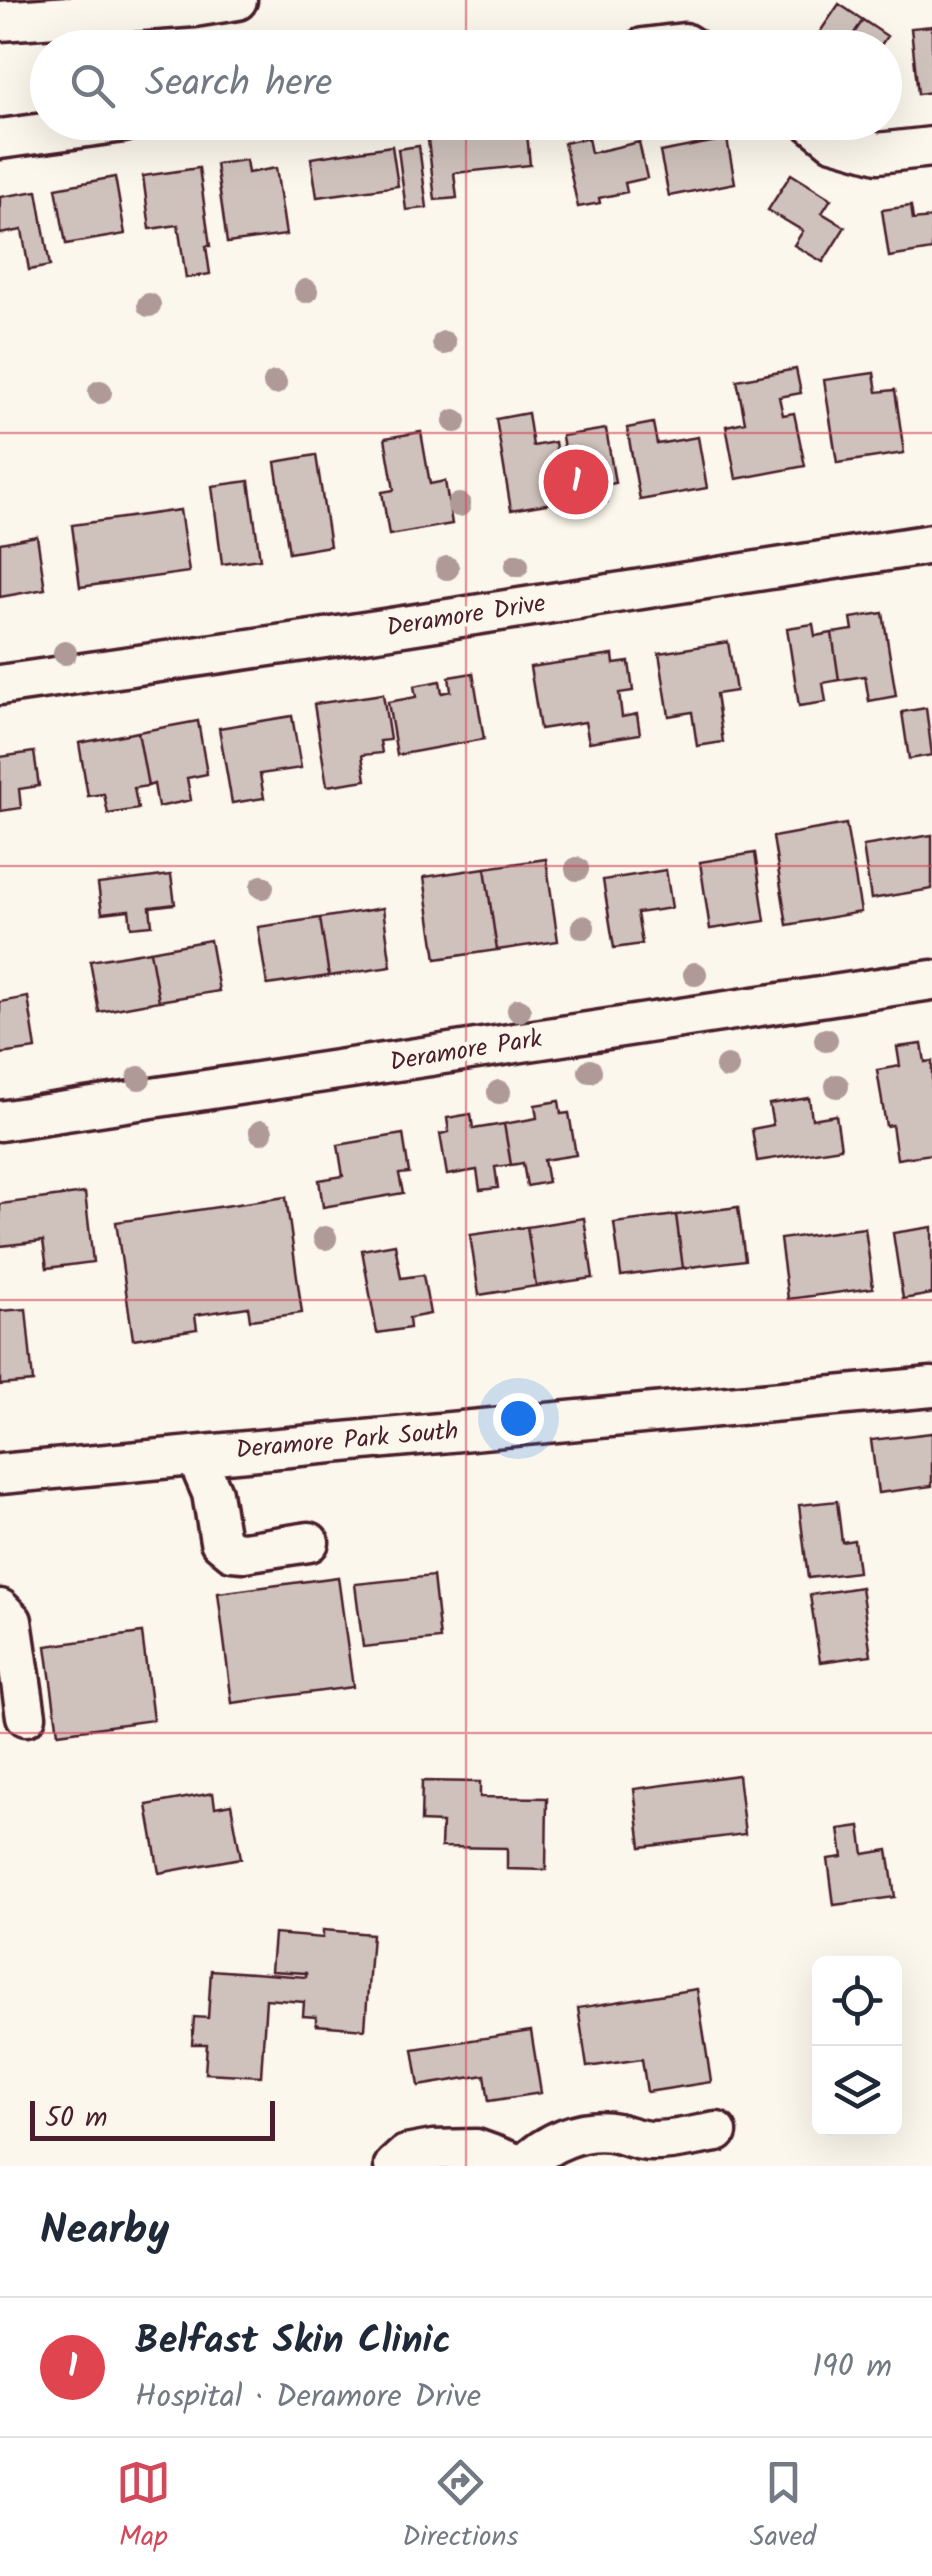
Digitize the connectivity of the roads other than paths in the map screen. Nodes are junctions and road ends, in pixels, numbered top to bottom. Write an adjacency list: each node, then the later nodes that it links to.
1 (237, 0): 2 (street)
2 (194, 3): 3 (street)
3 (0, 21)
4 (30, 135): 5 (street)
5 (0, 139)
6 (833, 140): 7 (street)
7 (932, 148)
8 (932, 544): 9 (street, Deramore Drive)
9 (0, 685)
10 (932, 980): 11 (street, Deramore Park)
11 (0, 1121)
12 (932, 1387): 13 (street, Deramore Park South)
13 (196, 1456): 14 (street, Deramore Park South); 15 (street)
14 (0, 1474)
15 (309, 1542)
16 (0, 1609): 17 (street)
17 (26, 1716)
18 (717, 2132): 20 (street)
19 (394, 2166): 20 (street)
20 (524, 2166)

